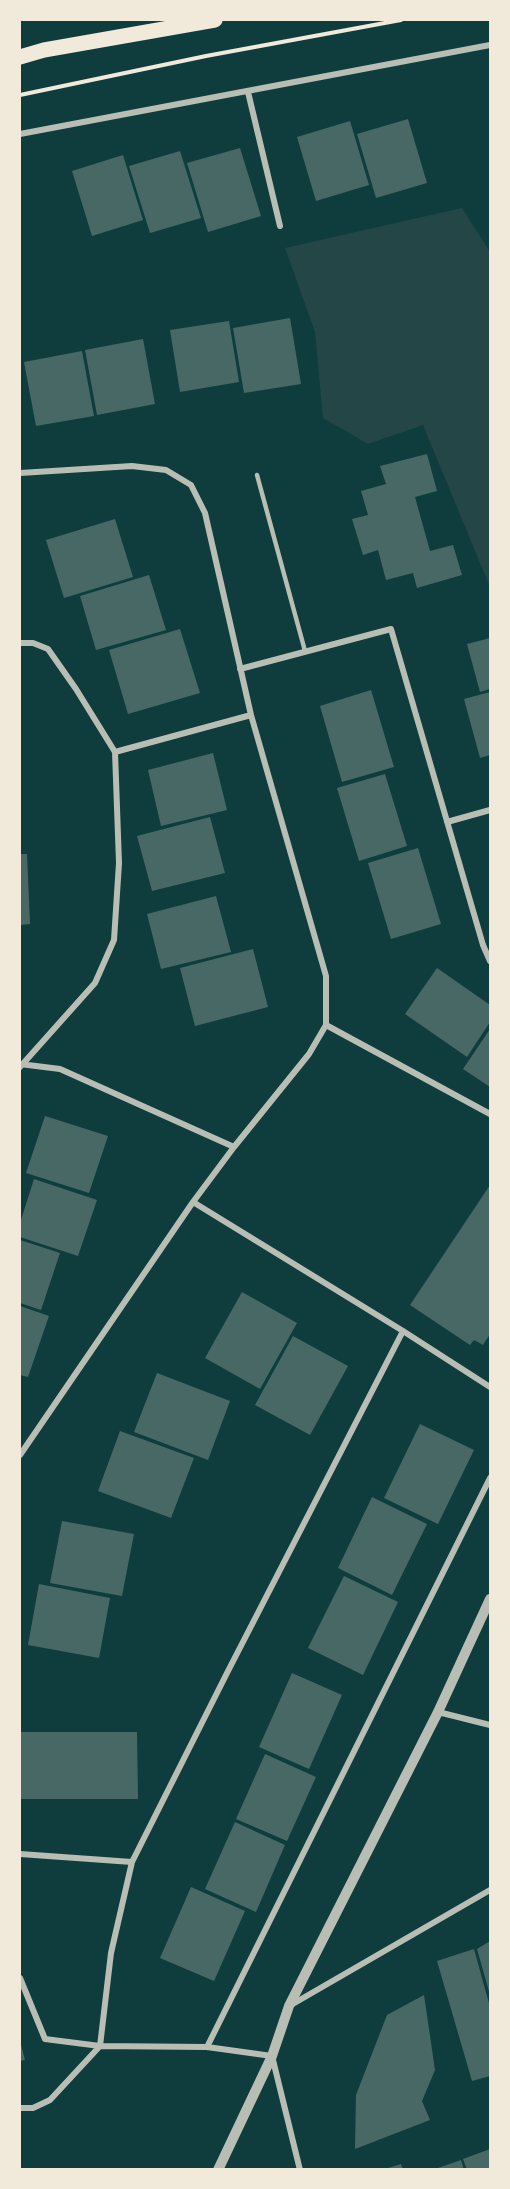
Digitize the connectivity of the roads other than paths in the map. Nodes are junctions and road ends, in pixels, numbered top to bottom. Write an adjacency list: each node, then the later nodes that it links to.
1 (215, 20): 3 (main road)
2 (490, 45): 4 (street)
3 (20, 57)
4 (248, 92): 5 (street); 6 (street)
5 (20, 134)
6 (280, 226)
7 (20, 473): 11 (street)
8 (257, 475): 10 (lane)
9 (20, 643): 13 (street)
10 (305, 651): 11 (street); 15 (street)
11 (240, 669): 12 (street)
12 (251, 715): 13 (street); 17 (street)
13 (115, 752): 18 (street)
14 (490, 810): 15 (street)
15 (447, 822): 16 (street)
16 (490, 961)
17 (326, 1025): 19 (street); 20 (street)
18 (20, 1065): 20 (street)
19 (490, 1114)
20 (234, 1147): 21 (street)
21 (193, 1202): 22 (street); 24 (street)
22 (404, 1331): 23 (street); 30 (street)
23 (490, 1387)
24 (20, 1455)
25 (490, 1478): 35 (street)
26 (490, 1599): 27 (street)
27 (438, 1712): 28 (street); 33 (street)
28 (490, 1725)
29 (20, 1854): 30 (street)
30 (132, 1862): 34 (street)
31 (490, 1890): 33 (street)
32 (20, 1978): 34 (street)
33 (289, 2006): 36 (street)
34 (99, 2046): 35 (street); 37 (street)
35 (207, 2047): 36 (street)
36 (273, 2056): 38 (street); 39 (street)
37 (20, 2108)
38 (218, 2169)
39 (300, 2169)

